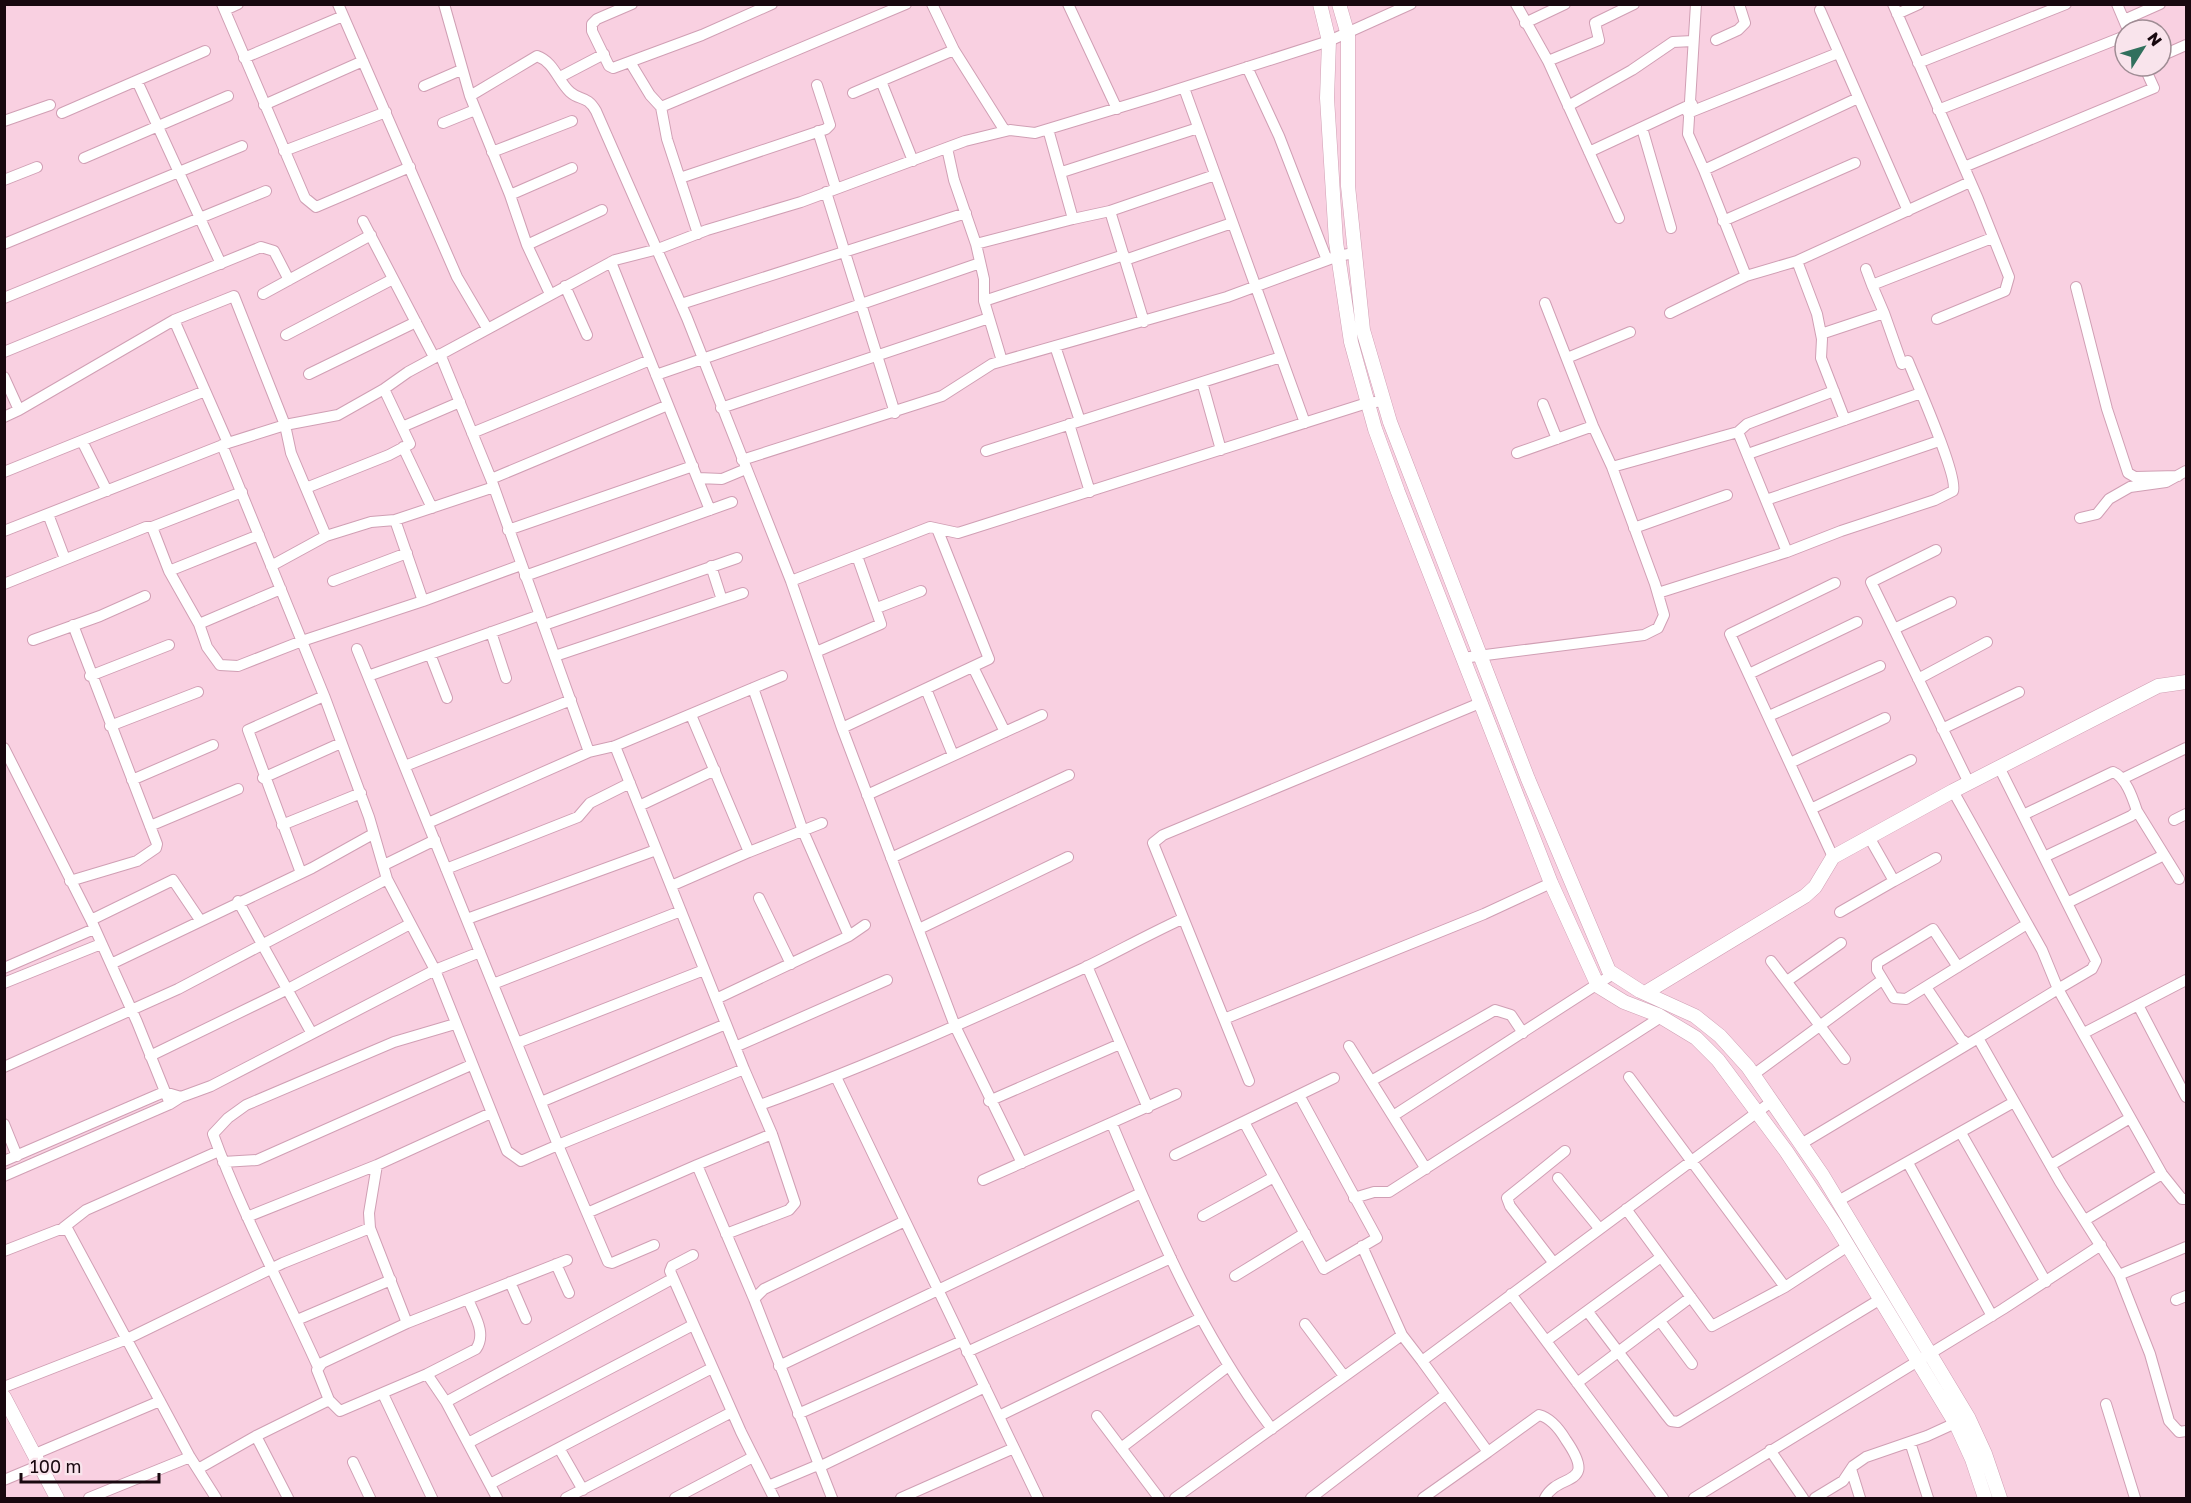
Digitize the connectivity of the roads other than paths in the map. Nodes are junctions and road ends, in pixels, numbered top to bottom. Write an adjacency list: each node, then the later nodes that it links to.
1 (238, 4): 21 (street)
2 (338, 4): 25 (street)
3 (444, 4): 44 (street)
4 (632, 4): 22 (street)
5 (772, 4): 41 (street)
6 (906, 4): 59 (street)
7 (932, 4): 34 (street)
8 (1068, 4): 60 (street)
9 (1320, 4): 32 (street)
10 (1339, 4): 29 (street)
11 (1411, 4): 29 (street)
12 (1516, 4): 28 (street)
13 (1565, 4): 28 (street)
14 (1634, 4): 40 (street)
15 (1696, 4): 30 (street)
16 (1739, 4): 31 (street)
17 (1919, 4): 23 (street)
18 (2066, 4): 42 (street)
19 (2117, 4): 26 (street)
20 (2160, 4): 27 (street)
21 (223, 7): 38 (street)
22 (613, 8): 37 (street)
23 (1895, 9): 42 (street)
24 (1820, 10): 36 (street)
25 (343, 16): 38 (street); 39 (street)
26 (2123, 18)
27 (2137, 18)
28 (1525, 23): 40 (street)
29 (1347, 31): 32 (street); 116 (street)
30 (1693, 40): 58 (street); 61 (street)
31 (1716, 40)
32 (1329, 41): 43 (street); 118 (street)
33 (2113, 41): 63 (street)
34 (954, 50): 48 (street); 74 (street)
35 (205, 51): 47 (street)
36 (1838, 53): 55 (street); 61 (street)
37 (604, 54): 41 (street); 45 (street)
38 (244, 58): 57 (street)
39 (363, 61): 57 (street); 64 (street)
40 (1548, 61): 58 (street)
41 (630, 62): 59 (street)
42 (1918, 63): 63 (street)
43 (1247, 67): 51 (street); 118 (street)
44 (460, 70): 50 (street); 54 (street)
45 (560, 77): 54 (street); 114 (street)
46 (2149, 78): 85 (street)
47 (137, 81): 65 (street); 69 (street)
48 (881, 81): 52 (street); 81 (street)
49 (817, 85): 73 (street)
50 (424, 86)
51 (1184, 88): 60 (street); 70 (street)
52 (853, 93)
53 (228, 96): 69 (street)
54 (470, 96): 62 (street)
55 (1858, 98): 87 (street); 99 (street)
56 (50, 105): 66 (street)
57 (264, 105): 77 (street)
58 (1568, 106): 79 (street)
59 (661, 107): 91 (street)
60 (1117, 109): 72 (street)
61 (1690, 109): 71 (street); 87 (street)
62 (475, 110): 68 (street); 78 (street)
63 (1938, 110): 85 (street)
64 (386, 112): 77 (street); 84 (street)
65 (62, 113)
66 (4, 121)
67 (572, 121): 78 (street)
68 (443, 123)
69 (158, 126): 80 (street); 89 (street)
70 (1198, 128): 88 (street); 90 (street)
71 (1642, 128): 79 (street); 107 (street)
72 (1048, 129): 74 (street); 88 (street)
73 (818, 131): 91 (street); 95 (street)
74 (1005, 131): 76 (street)
75 (242, 146): 89 (street)
76 (947, 148): 81 (street); 100 (street)
77 (284, 151): 84 (street)
78 (492, 152): 96 (street)
79 (1589, 152): 102 (street)
80 (84, 158)
81 (913, 160): 95 (street)
82 (1855, 163): 104 (street)
83 (37, 167): 92 (street)
84 (410, 167): 145 (street)
85 (1964, 167): 93 (street)
86 (572, 168): 96 (street)
87 (1704, 170): 104 (street)
88 (1062, 172): 103 (street)
89 (177, 173): 101 (street); 111 (street)
90 (1215, 175): 98 (street); 106 (street)
91 (680, 178): 108 (street)
92 (4, 180)
93 (1970, 182): 99 (street); 110 (street)
94 (266, 190): 101 (street)
95 (831, 191): 108 (street); 115 (street)
96 (510, 195): 113 (street)
97 (602, 210): 113 (street)
98 (1110, 211): 103 (street); 117 (street)
99 (1908, 211): 119 (street)
100 (966, 213): 112 (street); 115 (street)
101 (198, 216): 122 (street); 133 (street)
102 (1619, 218)
103 (1073, 219): 112 (street)
104 (1723, 220): 124 (street)
105 (363, 221): 109 (street)
106 (1232, 223): 117 (street); 129 (street)
107 (1671, 228)
108 (698, 234): 114 (street)
109 (370, 235): 125 (street); 126 (street)
110 (1992, 238): 127 (street); 141 (street)
111 (4, 244)
112 (976, 244): 121 (street)
113 (527, 245): 132 (street)
114 (658, 249): 120 (street); 136 (street)
115 (845, 253): 136 (street); 137 (street)
116 (1354, 253): 118 (street); 167 (street)
117 (1124, 257): 134 (street); 144 (street)
118 (1332, 258): 129 (street); 169 (street)
119 (1797, 261): 124 (street); 147 (street)
120 (611, 262): 128 (street); 157 (street)
121 (980, 263): 134 (street); 137 (street)
122 (221, 264): 126 (street); 151 (street)
123 (1866, 269): 127 (street)
124 (1746, 276): 138 (street)
125 (393, 279): 143 (street); 148 (street)
126 (289, 280): 131 (street)
127 (1872, 285): 139 (street)
128 (565, 286): 132 (street); 149 (street)
129 (1255, 287): 144 (street); 153 (street)
130 (2076, 287): 198 (street)
131 (263, 294)
132 (550, 294): 145 (street)
133 (4, 298)
134 (984, 301): 140 (street)
135 (1545, 303): 156 (street)
136 (681, 304): 154 (street)
137 (861, 304): 154 (street); 155 (street)
138 (1670, 313)
139 (1884, 313): 147 (street); 166 (street)
140 (989, 318): 155 (street); 158 (street)
141 (1937, 319)
142 (174, 320): 164 (street); 173 (street); 179 (street)
143 (416, 322): 152 (street); 159 (street)
144 (1144, 322): 150 (street)
145 (487, 328): 152 (street)
146 (1630, 332): 156 (street)
147 (1821, 334): 165 (street)
148 (286, 335)
149 (587, 335)
150 (1055, 346): 158 (street); 177 (street)
151 (4, 352)
152 (437, 356): 163 (street); 168 (street)
153 (1281, 357): 162 (street); 178 (street)
154 (702, 358): 160 (street); 172 (street)
155 (878, 358): 172 (street); 174 (street)
156 (1567, 358): 181 (street)
157 (650, 360): 160 (street); 184 (street)
158 (1002, 361): 174 (street)
159 (309, 374)
160 (656, 375): 171 (street)
161 (4, 377): 173 (street)
162 (1202, 382): 177 (street); 190 (street)
163 (384, 389): 179 (street); 182 (street)
164 (205, 391): 187 (street); 188 (street)
165 (1834, 391): 176 (street); 183 (street)
166 (1921, 393): 176 (street); 186 (street)
167 (1384, 401): 169 (street); 257 (street)
168 (460, 402): 182 (street); 184 (street)
169 (1367, 403): 178 (street); 258 (street)
170 (1542, 404): 185 (street)
171 (668, 405): 195 (street); 200 (street)
172 (721, 408): 194 (street)
173 (20, 410): 175 (street)
174 (895, 413): 194 (street)
175 (4, 417)
176 (1845, 420): 193 (street)
177 (1080, 421): 180 (street)
178 (1305, 423): 190 (street)
179 (285, 424): 188 (street); 201 (street)
180 (1069, 424): 191 (street); 204 (street)
181 (1593, 426): 185 (street); 196 (street)
182 (402, 427): 189 (street)
183 (1738, 432): 193 (street); 196 (street)
184 (472, 433): 200 (street)
185 (1557, 439): 192 (street)
186 (1940, 441): 206 (street); 221 (street)
187 (83, 443): 197 (street); 202 (street)
188 (225, 444): 202 (street); 203 (street)
189 (403, 447): 201 (street); 208 (street)
190 (1221, 450): 204 (street)
191 (986, 451)
192 (1517, 453)
193 (1748, 454): 206 (street)
194 (744, 464): 199 (street); 231 (street)
195 (693, 466): 199 (street); 215 (street)
196 (1612, 467): 214 (street)
197 (4, 472)
198 (2182, 473): 211 (street)
199 (698, 478): 209 (street)
200 (492, 483): 208 (street); 215 (street)
201 (306, 488): 219 (street)
202 (108, 491): 210 (street)
203 (242, 492): 213 (street); 218 (street)
204 (1090, 492): 217 (street)
205 (1727, 495): 214 (street)
206 (1766, 500): 221 (street)
207 (732, 502): 209 (street)
208 (432, 508): 212 (street)
209 (710, 510): 228 (street)
210 (48, 514): 216 (street); 225 (street)
211 (2080, 518)
212 (395, 520): 219 (street); 222 (street)
213 (152, 527): 225 (street); 229 (street)
214 (1634, 528): 237 (street)
215 (508, 530): 228 (street)
216 (4, 531)
217 (938, 531): 223 (street); 260 (street)
218 (259, 536): 226 (street); 229 (street)
219 (326, 536): 226 (street)
220 (1936, 550): 247 (street)
221 (1787, 552): 237 (street)
222 (407, 553): 230 (street); 240 (street)
223 (857, 556): 231 (street); 242 (street)
224 (737, 558): 227 (street)
225 (65, 559): 233 (street)
226 (271, 566): 234 (street)
227 (711, 566): 239 (street); 243 (street)
228 (523, 570): 240 (street); 243 (street)
229 (169, 571): 245 (street)
230 (333, 581)
231 (791, 581): 254 (street)
232 (1835, 583): 261 (street)
233 (4, 584)
234 (280, 589): 245 (street); 250 (street)
235 (921, 591): 242 (street)
236 (743, 593): 239 (street)
237 (1658, 593): 257 (street)
238 (145, 596): 246 (street)
239 (722, 600): 256 (street)
240 (423, 601): 250 (street)
241 (1951, 602): 247 (street)
242 (877, 608): 254 (street)
243 (542, 620): 248 (street); 256 (street)
244 (1857, 622): 261 (street)
245 (199, 624): 250 (street)
246 (73, 625): 249 (street); 262 (street)
247 (1894, 629): 266 (street)
248 (491, 632): 255 (street); 265 (street)
249 (33, 640)
250 (302, 641): 272 (street)
251 (1987, 642): 266 (street)
252 (169, 645): 262 (street)
253 (357, 649): 263 (street)
254 (816, 652): 281 (street)
255 (430, 654): 263 (street); 273 (street)
256 (555, 656): 274 (street)
257 (1482, 656): 258 (street); 363 (street)
258 (1462, 657): 275 (street)
259 (1880, 666): 278 (street)
260 (973, 667): 269 (street); 283 (street)
261 (1749, 674): 278 (street)
262 (90, 676): 280 (street)
263 (368, 676): 293 (street)
264 (782, 676): 268 (street)
265 (506, 678)
266 (1918, 679): 282 (street)
267 (2187, 682): 294 (street)
268 (753, 688): 276 (street); 316 (street)
269 (926, 690): 281 (street); 290 (street)
270 (198, 692): 280 (street)
271 (2019, 692): 282 (street)
272 (324, 696): 284 (street); 297 (street)
273 (447, 698)
274 (571, 700): 289 (street); 293 (street)
275 (1480, 703): 335 (street); 343 (street)
276 (692, 715): 286 (street); 295 (street)
277 (1042, 715): 283 (street)
278 (1769, 716): 292 (street)
279 (1885, 718): 292 (street)
280 (110, 726): 299 (street)
281 (842, 728): 305 (street)
282 (1942, 729): 301 (street)
283 (1005, 732): 290 (street)
284 (341, 743): 297 (street); 304 (street)
285 (213, 746): 299 (street)
286 (615, 746): 289 (street); 300 (street)
287 (4, 748): 334 (street)
288 (2187, 748): 298 (street)
289 (589, 752): 313 (street)
290 (953, 755): 305 (street)
291 (1911, 760): 307 (street)
292 (1790, 763): 307 (street)
293 (405, 766): 313 (street)
294 (1999, 767): 301 (street); 310 (street)
295 (715, 770): 306 (street); 321 (street)
296 (1069, 775): 326 (street)
297 (263, 778): 314 (street)
298 (2122, 779): 308 (street); 310 (street)
299 (132, 780): 315 (street)
300 (630, 783): 306 (street); 329 (street)
301 (1969, 783): 303 (street)
302 (238, 789): 315 (street)
303 (1953, 790): 318 (street); 346 (street)
304 (361, 793): 314 (street); 317 (street)
305 (867, 795): 326 (street)
306 (639, 806): 320 (street)
307 (1811, 809): 324 (street)
308 (2137, 812): 322 (street); 325 (street)
309 (2187, 814): 311 (street)
310 (2023, 815): 325 (street)
311 (2175, 820)
312 (822, 822): 316 (street)
313 (428, 823): 319 (street)
314 (282, 825): 330 (street)
315 (150, 826): 334 (street)
316 (802, 831): 321 (street); 350 (street)
317 (373, 834): 328 (street); 330 (street)
318 (1869, 837): 324 (street); 333 (street)
319 (435, 840): 328 (street); 329 (street)
320 (656, 850): 336 (street); 342 (street)
321 (749, 852): 336 (street)
322 (2164, 855): 332 (street); 339 (street)
323 (1068, 857): 349 (street)
324 (1833, 857): 374 (street)
325 (2044, 857): 339 (street)
326 (891, 858): 349 (street)
327 (1936, 858): 333 (street)
328 (384, 865): 331 (street)
329 (446, 869): 342 (street)
330 (301, 873): 338 (street)
331 (387, 879): 345 (street); 353 (street)
332 (2179, 879)
333 (1894, 880): 341 (street)
334 (70, 881): 347 (street)
335 (1551, 883): 370 (street); 379 (street)
336 (671, 886): 340 (street)
337 (759, 898): 357 (street)
338 (238, 901): 344 (street); 353 (street)
339 (2067, 903): 373 (street)
340 (681, 911): 362 (street); 369 (street)
341 (1840, 912)
342 (467, 919): 354 (street)
343 (1182, 919): 358 (street); 379 (street)
344 (200, 920): 347 (street); 356 (street)
345 (410, 924): 361 (street); 372 (street)
346 (2027, 924): 359 (street); 373 (street)
347 (93, 925): 352 (street); 360 (street)
348 (865, 925): 350 (street)
349 (919, 929): 382 (street)
350 (849, 936): 357 (street)
351 (1841, 943): 367 (street)
352 (101, 944): 356 (street); 368 (street)
353 (264, 944): 372 (street); 377 (street)
354 (480, 952): 361 (street); 369 (street)
355 (1771, 961): 367 (street)
356 (111, 964): 377 (street)
357 (791, 964): 375 (street)
358 (1087, 966): 382 (street); 389 (street)
359 (1958, 967): 365 (street); 371 (street)
360 (4, 968)
361 (435, 970): 380 (street); 384 (street)
362 (704, 970): 375 (street); 388 (street)
363 (1613, 974): 370 (street); 374 (street)
364 (886, 980): 391 (street)
365 (1882, 980): 371 (street); 383 (street)
366 (2187, 980): 376 (street)
367 (1787, 981): 383 (street)
368 (4, 983)
369 (493, 984): 388 (street)
370 (1598, 986): 378 (street); 385 (street)
371 (1926, 987): 387 (street)
372 (288, 989): 384 (street); 392 (street)
373 (2058, 989): 386 (street); 387 (street)
374 (1645, 993): 397 (street)
375 (716, 999): 381 (street)
376 (2138, 1005): 386 (street); 407 (street)
377 (132, 1011): 392 (street); 395 (street)
378 (1661, 1017): 415 (street); 438 (street)
379 (1224, 1019): 402 (street)
380 (455, 1024): 394 (street); 426 (street)
381 (726, 1024): 391 (street); 409 (street)
382 (955, 1026): 398 (street); 408 (street)
383 (1820, 1027): 393 (street); 397 (street)
384 (311, 1032): 406 (street)
385 (1523, 1033): 401 (street); 417 (street)
386 (2084, 1033): 418 (street)
387 (1973, 1041): 411 (street); 424 (street)
388 (517, 1043): 409 (street)
389 (1120, 1044): 408 (street); 414 (street)
390 (1349, 1046): 401 (street)
391 (735, 1047): 396 (street)
392 (150, 1056): 403 (street)
393 (1845, 1059)
394 (471, 1065): 416 (street); 432 (street)
395 (4, 1067)
396 (744, 1069): 413 (street); 425 (street)
397 (1753, 1075): 410 (street)
398 (836, 1077): 413 (street); 453 (street)
399 (1629, 1077): 431 (street)
400 (1334, 1078): 405 (street)
401 (1371, 1080): 417 (street)
402 (1249, 1081)
403 (164, 1092): 406 (street); 412 (street); 429 (street)
404 (1176, 1094): 414 (street)
405 (1299, 1095): 419 (street); 445 (street)
406 (181, 1097): 412 (street)
407 (2187, 1097)
408 (989, 1101): 433 (street)
409 (541, 1102): 425 (street)
410 (1771, 1102): 415 (street); 424 (street)
411 (2014, 1102): 422 (street); 437 (street)
412 (170, 1104): 440 (street)
413 (760, 1105): 423 (street)
414 (1148, 1108): 421 (street)
415 (1758, 1112): 431 (street); 462 (street)
416 (490, 1113): 425 (street); 435 (street)
417 (1393, 1116): 438 (street)
418 (2130, 1118): 437 (street); 439 (street)
419 (1244, 1122): 428 (street); 441 (street)
420 (4, 1124): 429 (street)
421 (1112, 1125): 433 (street); 444 (street)
422 (1961, 1133): 434 (street); 475 (street)
423 (772, 1134): 436 (street); 458 (street)
424 (1801, 1144): 447 (street)
425 (558, 1145): 449 (street)
426 (219, 1151): 432 (street); 454 (street)
427 (1565, 1151): 468 (street)
428 (1175, 1155)
429 (17, 1156): 430 (street)
430 (4, 1161)
431 (1691, 1161): 448 (street); 476 (street)
432 (223, 1162): 451 (street)
433 (1022, 1163): 443 (street)
434 (1908, 1163): 447 (street); 485 (street)
435 (377, 1165): 451 (street); 455 (street)
436 (697, 1165): 449 (street); 458 (street)
437 (2051, 1165): 452 (street)
438 (1426, 1169): 445 (street)
439 (2162, 1174): 446 (street); 452 (street)
440 (4, 1176)
441 (1274, 1177): 450 (street); 457 (street)
442 (1558, 1178): 456 (street)
443 (983, 1180)
444 (1141, 1193): 467 (street); 477 (street)
445 (1354, 1198): 461 (street)
446 (2187, 1199)
447 (1838, 1201): 499 (street)
448 (1626, 1209): 456 (street); 466 (street)
449 (587, 1213): 459 (street)
450 (1203, 1216)
451 (247, 1217): 469 (street)
452 (2085, 1220): 460 (street)
453 (905, 1221): 477 (street); 482 (street)
454 (63, 1228): 464 (street); 494 (street)
455 (370, 1228): 469 (street); 473 (street)
456 (1599, 1228): 468 (street)
457 (1305, 1233): 461 (street); 471 (street)
458 (726, 1234): 482 (street)
459 (654, 1245)
460 (2101, 1245): 470 (street); 475 (street)
461 (1362, 1246): 493 (street)
462 (1848, 1246): 476 (street); 483 (street)
463 (2187, 1247): 470 (street)
464 (4, 1251)
465 (693, 1255): 472 (street)
466 (1661, 1257): 480 (street); 484 (street)
467 (1171, 1258): 487 (street); 498 (street)
468 (1553, 1262): 479 (street)
469 (273, 1268): 488 (street); 494 (street)
470 (2119, 1275): 525 (street)
471 (1235, 1276)
472 (672, 1279): 492 (street); 516 (street)
473 (391, 1280): 488 (street); 490 (street)
474 (510, 1282): 478 (street); 481 (street); 486 (street)
475 (2046, 1282): 485 (street)
476 (1785, 1287): 480 (street)
477 (938, 1289): 495 (street); 502 (street)
478 (569, 1293)
479 (1511, 1294): 496 (street); 500 (street)
480 (1691, 1297): 489 (street)
481 (468, 1299): 490 (street); 506 (street)
482 (754, 1299): 502 (street)
483 (1879, 1300): 497 (street); 499 (street)
484 (1588, 1312): 496 (street); 497 (street)
485 (1992, 1316): 499 (street)
486 (526, 1319)
487 (1199, 1319): 504 (street); 520 (street)
488 (297, 1320): 503 (street)
489 (1660, 1321): 497 (street); 501 (street)
490 (407, 1323): 503 (street)
491 (1305, 1324): 507 (street)
492 (693, 1325): 505 (street); 528 (street)
493 (1402, 1335): 500 (street); 507 (street)
494 (127, 1339): 509 (street); 515 (street)
495 (962, 1341): 498 (street); 519 (street)
496 (1546, 1341): 508 (street)
497 (1619, 1351): 508 (street)
498 (968, 1352): 510 (street)
499 (1923, 1358): 523 (street); 532 (street)
500 (1422, 1361): 512 (street)
501 (1692, 1364)
502 (779, 1366): 519 (street)
503 (318, 1367): 514 (street)
504 (1227, 1367): 524 (street); 531 (street)
505 (712, 1368): 518 (street); 529 (street)
506 (427, 1374): 511 (street); 516 (street)
507 (1344, 1376): 524 (street)
508 (1577, 1383): 564 (street)
509 (4, 1387)
510 (985, 1387): 520 (street); 538 (street)
511 (383, 1394): 514 (street); 551 (street)
512 (1445, 1395): 533 (street); 561 (street)
513 (4, 1397): 522 (street)
514 (329, 1400): 526 (street)
515 (160, 1401): 534 (street); 536 (street)
516 (446, 1402): 528 (street)
517 (2106, 1404): 572 (street)
518 (732, 1412): 535 (street); 544 (street)
519 (798, 1414): 538 (street)
520 (999, 1416): 530 (street)
521 (1096, 1416): 531 (street)
522 (9, 1418): 536 (street)
523 (1962, 1420): 527 (street); 570 (street); 571 (street)
524 (1272, 1429): 560 (street)
525 (2187, 1431)
526 (256, 1436): 539 (street); 549 (street)
527 (1910, 1442): 540 (street); 569 (street)
528 (468, 1443): 542 (street)
529 (559, 1448): 542 (street); 544 (street)
530 (1014, 1448): 557 (street); 558 (street)
531 (1121, 1448): 559 (street)
532 (1770, 1450): 565 (street); 566 (street)
533 (1488, 1452): 562 (street); 563 (street)
534 (190, 1457): 539 (street); 545 (street)
535 (753, 1457): 543 (street); 554 (street)
536 (38, 1459): 541 (street); 546 (street)
537 (353, 1462): 550 (street)
538 (819, 1466): 543 (street); 556 (street)
539 (198, 1469): 548 (street)
540 (1851, 1469): 567 (street); 568 (street)
541 (4, 1480)
542 (490, 1484): 552 (street)
543 (768, 1486): 555 (street)
544 (584, 1490): 553 (street)
545 (112, 1494): 547 (street)
546 (57, 1498)
547 (89, 1498)
548 (216, 1498)
549 (288, 1498)
550 (370, 1498)
551 (432, 1498)
552 (497, 1498)
553 (566, 1498)
554 (675, 1498)
555 (774, 1498)
556 (832, 1498)
557 (901, 1498)
558 (1038, 1498)
559 (1159, 1498)
560 (1175, 1498)
561 (1311, 1498)
562 (1423, 1498)
563 (1544, 1498)
564 (1663, 1498)
565 (1694, 1498)
566 (1803, 1498)
567 (1815, 1498)
568 (1860, 1498)
569 (1928, 1498)
570 (1984, 1498)
571 (2000, 1498)
572 (2135, 1498)

